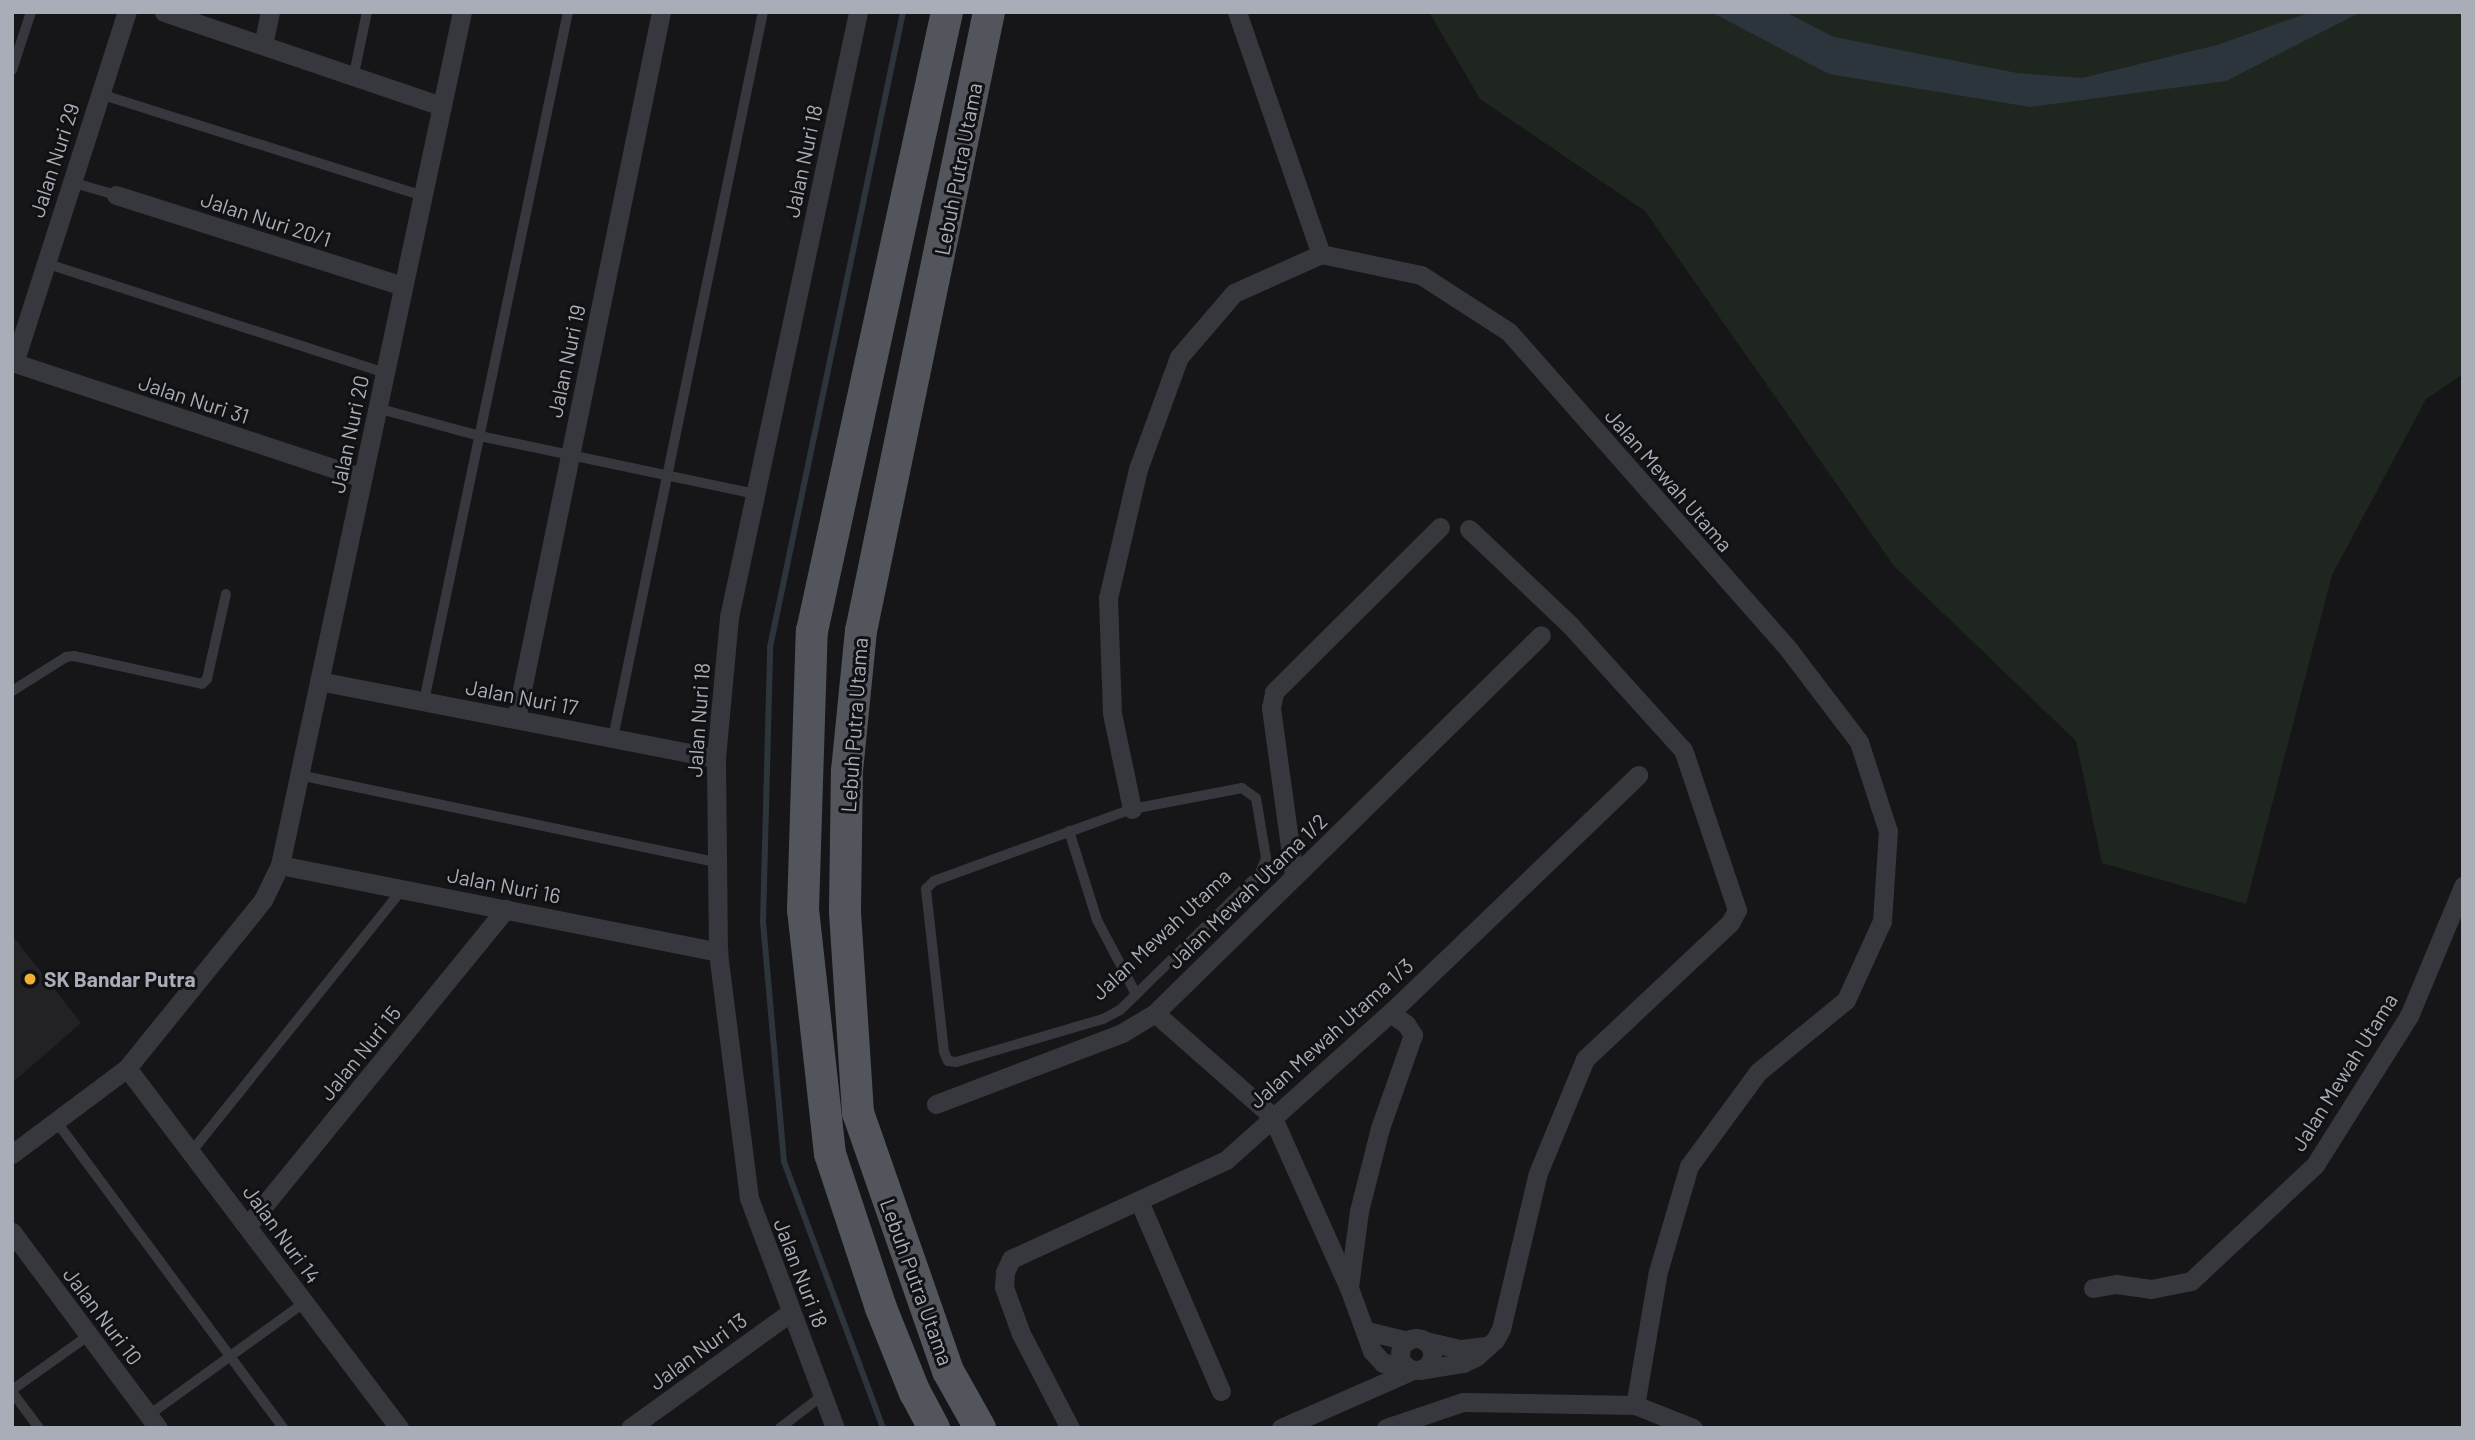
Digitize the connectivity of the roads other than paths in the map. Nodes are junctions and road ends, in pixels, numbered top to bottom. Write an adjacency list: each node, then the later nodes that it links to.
1 (31, 12): 15 (lane)
2 (127, 12): 17 (street, Jalan Nuri 29)
3 (164, 12): 14 (street)
4 (270, 12): 14 (street)
5 (367, 12): 16 (lane)
6 (462, 12): 18 (street, Jalan Nuri 20)
7 (568, 12): 28 (lane)
8 (661, 12): 29 (street, Jalan Nuri 19)
9 (763, 12): 30 (lane)
10 (858, 12): 32 (street, Jalan Nuri 18)
11 (947, 12): 87 (main road, Lebuh Putra Utama)
12 (989, 12): 88 (main road, Lebuh Putra Utama)
13 (1237, 12): 22 (street)
14 (263, 46): 16 (street)
15 (12, 70)
16 (354, 74): 18 (street)
17 (100, 94): 19 (street, Jalan Nuri 29); 21 (lane)
18 (442, 106): 21 (street, Jalan Nuri 20)
19 (71, 181): 20 (lane); 23 (street, Jalan Nuri 29)
20 (116, 195): 24 (street, Jalan Nuri 20/1)
21 (423, 196): 24 (street, Jalan Nuri 20)
22 (1321, 254): 45 (street); 79 (street, Jalan Mewah Utama)
23 (45, 263): 25 (street, Jalan Nuri 29); 26 (lane)
24 (404, 286): 26 (street, Jalan Nuri 20)
25 (13, 363): 31 (street, Jalan Nuri 31)
26 (385, 373): 27 (street, Jalan Nuri 20)
27 (377, 408): 28 (lane); 31 (street, Jalan Nuri 20)
28 (480, 436): 29 (lane); 39 (lane)
29 (570, 456): 30 (lane); 40 (street, Jalan Nuri 19)
30 (666, 476): 32 (lane); 41 (lane)
31 (362, 478): 37 (street, Jalan Nuri 20)
32 (755, 494): 42 (street, Jalan Nuri 18)
33 (1440, 527): 49 (street)
34 (1469, 528): 73 (street)
35 (226, 594): 38 (lane)
36 (1541, 635): 49 (street, Jalan Mewah Utama 1/2)
37 (320, 681): 39 (street, Jalan Nuri 17); 43 (street, Jalan Nuri 20)
38 (12, 691)
39 (425, 701): 40 (street, Jalan Nuri 17)
40 (516, 719): 41 (street, Jalan Nuri 17)
41 (613, 738): 42 (street, Jalan Nuri 17)
42 (716, 758): 47 (street, Jalan Nuri 18)
43 (299, 775): 47 (lane); 48 (street, Jalan Nuri 20)
44 (1638, 775): 56 (street, Jalan Mewah Utama 1/3)
45 (1132, 809): 46 (lane, Jalan Mewah Utama); 54 (lane, Jalan Mewah Utama)
46 (1069, 831): 54 (lane); 54 (lane, Jalan Mewah Utama)
47 (717, 862): 53 (street, Jalan Nuri 18)
48 (280, 866): 50 (street, Jalan Nuri 16); 57 (street, Jalan Nuri 20)
49 (1294, 876): 55 (street, Jalan Mewah Utama 1/2)
50 (403, 888): 52 (street, Jalan Nuri 16); 61 (lane)
51 (2462, 888): 67 (street, Jalan Mewah Utama)
52 (506, 909): 53 (street, Jalan Nuri 16); 64 (street, Jalan Nuri 15)
53 (718, 952): 69 (street, Jalan Nuri 18)
54 (1136, 994)
55 (1154, 1013): 58 (street, Jalan Mewah Utama 1/2); 59 (street)
56 (1390, 1013): 59 (street, Jalan Mewah Utama 1/3); 66 (street)
57 (127, 1068): 60 (street, Jalan Nuri 20); 61 (street, Jalan Nuri 14)
58 (936, 1104)
59 (1272, 1116): 63 (street, Jalan Mewah Utama 1/3); 66 (street)
60 (56, 1121): 62 (street, Jalan Nuri 20); 74 (lane)
61 (192, 1151): 64 (street, Jalan Nuri 14)
62 (12, 1154)
63 (1139, 1201): 77 (street); 89 (street, Jalan Mewah Utama 1/3)
64 (248, 1225): 68 (street, Jalan Nuri 14)
65 (12, 1232): 71 (street, Jalan Nuri 10)
66 (1349, 1288): 70 (street)
67 (2093, 1288)
68 (304, 1303): 74 (lane); 83 (street, Jalan Nuri 14)
69 (792, 1312): 78 (street, Jalan Nuri 18); 84 (street, Jalan Nuri 13)
70 (1367, 1331): 72 (street); 75 (street)
71 (89, 1335): 76 (lane); 80 (street, Jalan Nuri 10)
72 (1417, 1341): 73 (street); 75 (street)
73 (1487, 1346): 75 (street)
74 (229, 1355): 80 (lane); 82 (lane)
75 (1413, 1369): 90 (street)
76 (12, 1391): 81 (lane)
77 (1221, 1391)
78 (823, 1395): 85 (lane); 86 (street, Jalan Nuri 18)
79 (1635, 1405): 91 (street); 92 (street)
80 (153, 1422)
81 (39, 1428)
82 (283, 1428)
83 (399, 1428)
84 (630, 1428)
85 (780, 1428)
86 (835, 1428)
87 (934, 1428)
88 (980, 1428)
89 (1070, 1428)
90 (1281, 1428)
91 (1386, 1428)
92 (1693, 1428)

